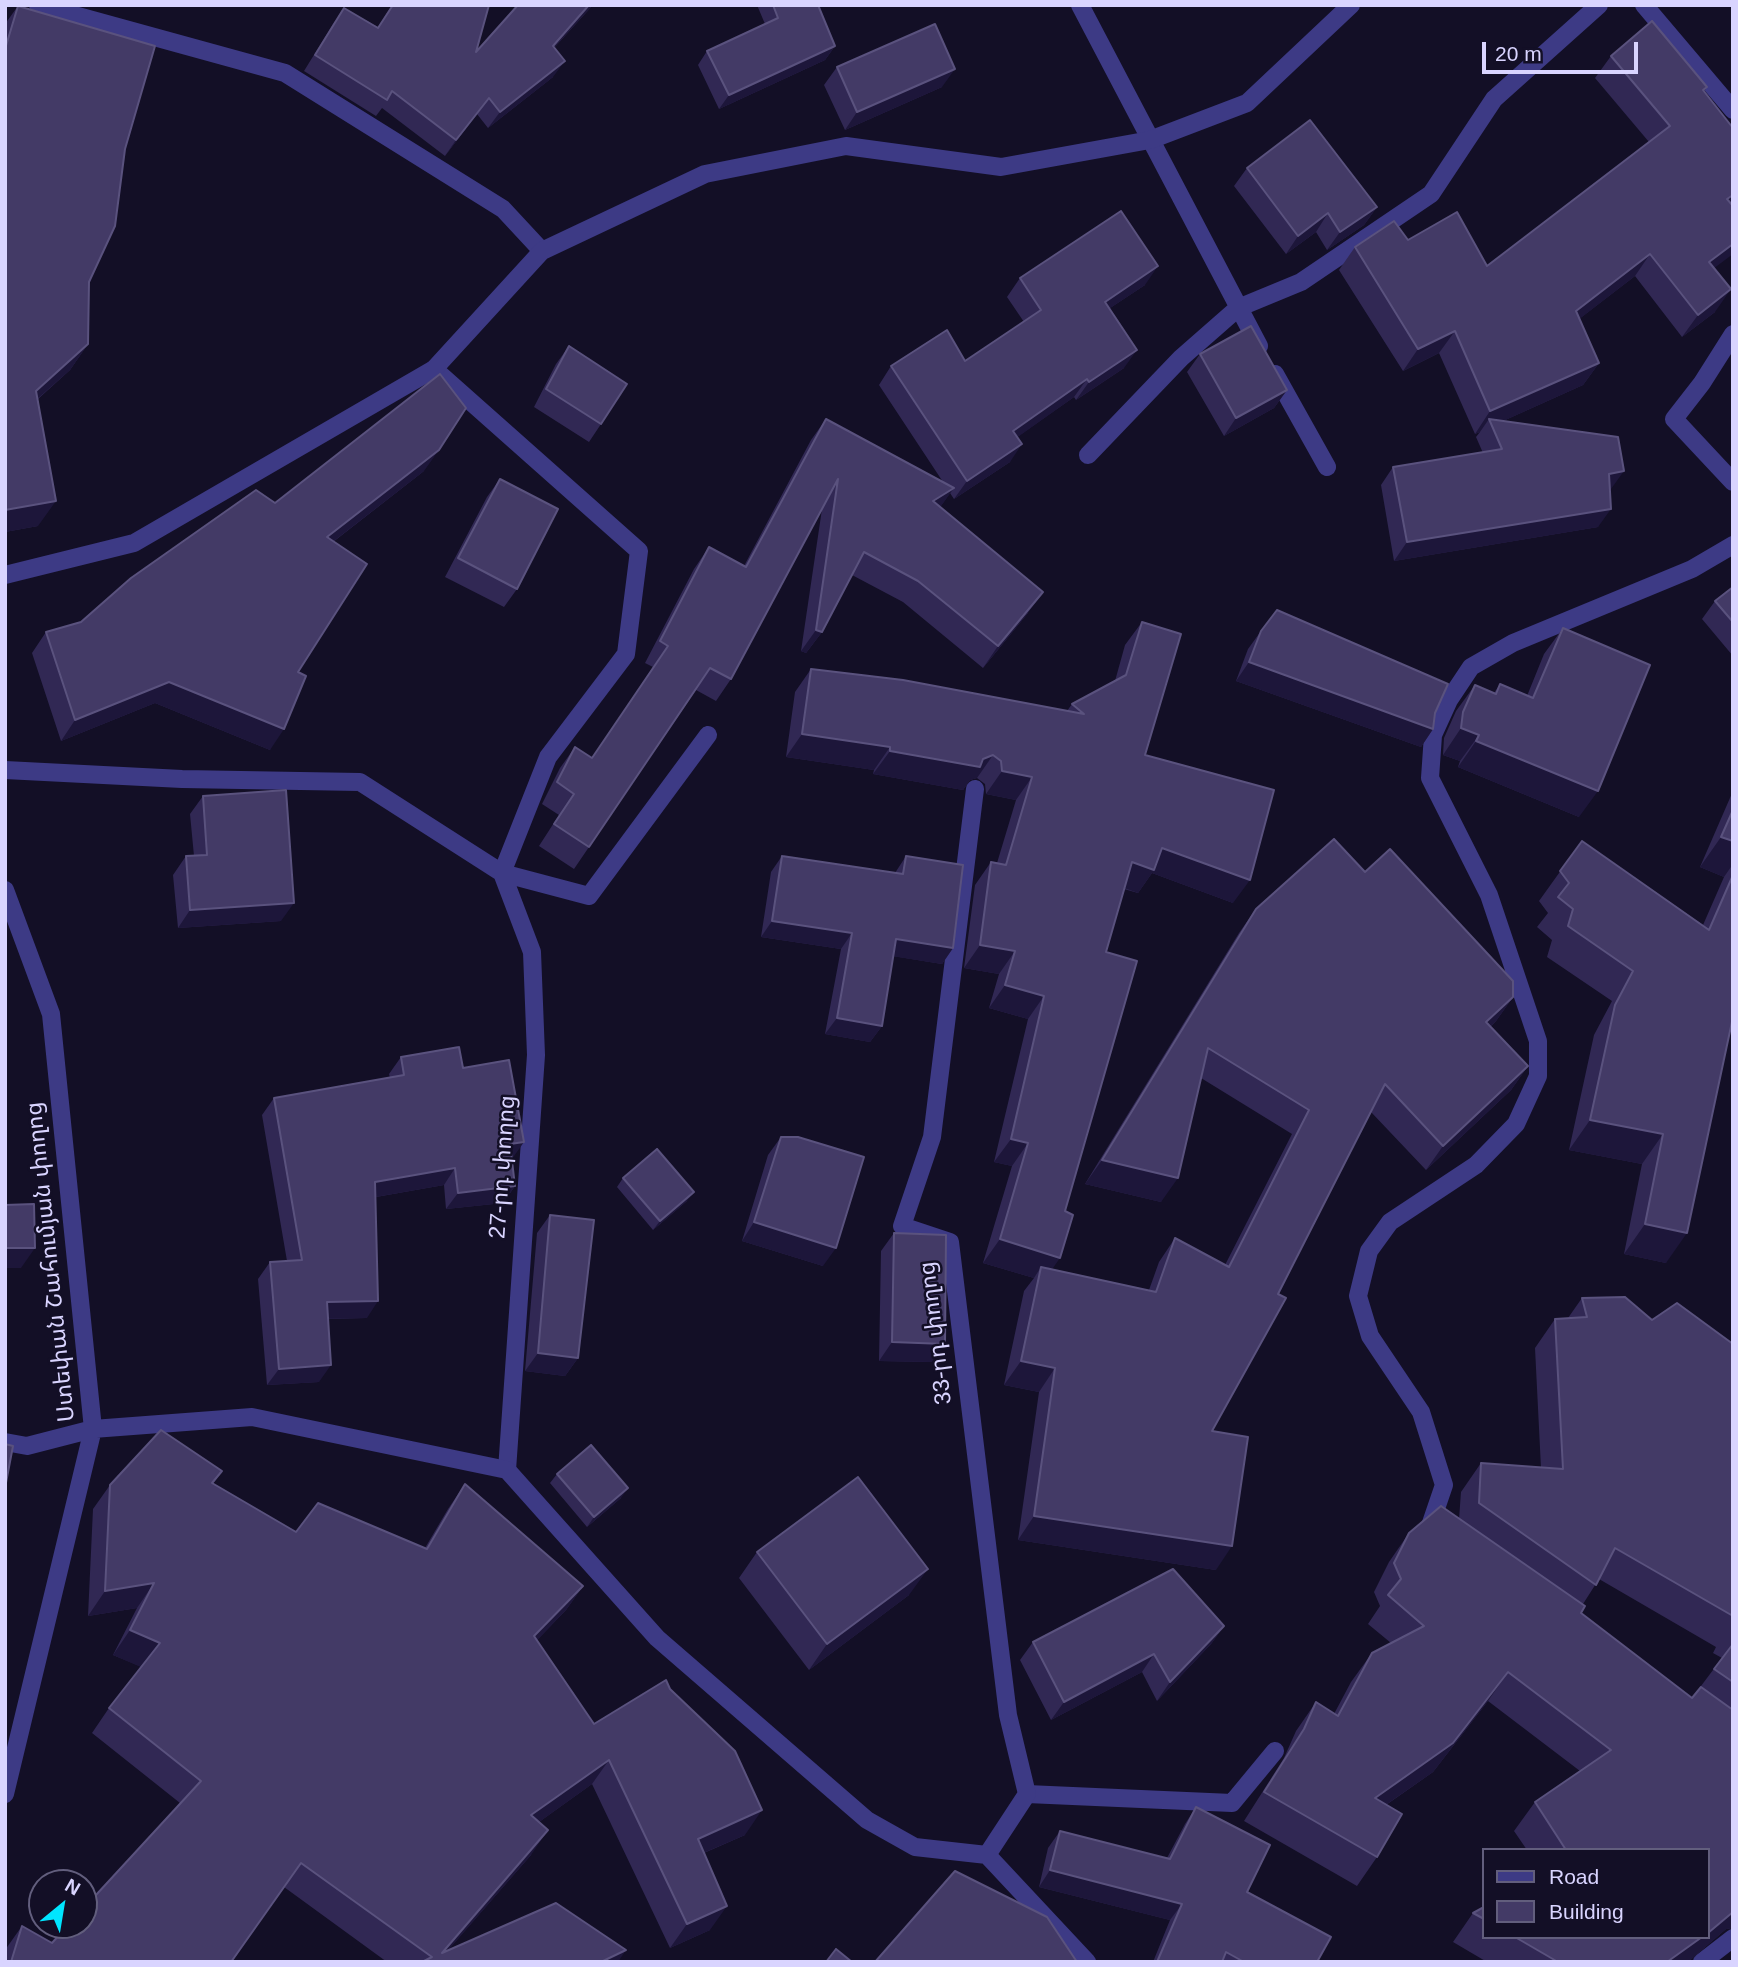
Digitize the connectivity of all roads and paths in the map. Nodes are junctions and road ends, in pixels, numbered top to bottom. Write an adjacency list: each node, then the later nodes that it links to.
1 (38, 5): 8 (street)
2 (1080, 5): 7 (street)
3 (1351, 5): 7 (street)
4 (1599, 5): 9 (street)
5 (1644, 5): 6 (street)
6 (1733, 110)
7 (1150, 140): 8 (street); 9 (street)
8 (542, 251): 11 (street)
9 (1238, 308): 12 (street); 13 (street)
10 (1733, 334): 14 (street)
11 (434, 369): 16 (street); 20 (street)
12 (1088, 455)
13 (1327, 467)
14 (1733, 482)
15 (1733, 545): 25 (street)
16 (5, 575)
17 (708, 735): 20 (street)
18 (5, 770): 20 (street)
19 (975, 789): 28 (street, 33-րդ փողոց)
20 (502, 873): 24 (street, 27-րդ փողոց)
21 (5, 890): 22 (street, Ստեփան Շահումյան փողոց)
22 (93, 1429): 23 (street); 24 (street); 27 (street, Ստեփան Շահումյան փողոց)
23 (5, 1442)
24 (507, 1470): 29 (street)
25 (1436, 1529)
26 (1275, 1751): 28 (street)
27 (5, 1794)
28 (1027, 1794): 29 (street)
29 (987, 1855): 31 (street)
30 (1733, 1938): 32 (street)
31 (1087, 1962)
32 (1702, 1962)

